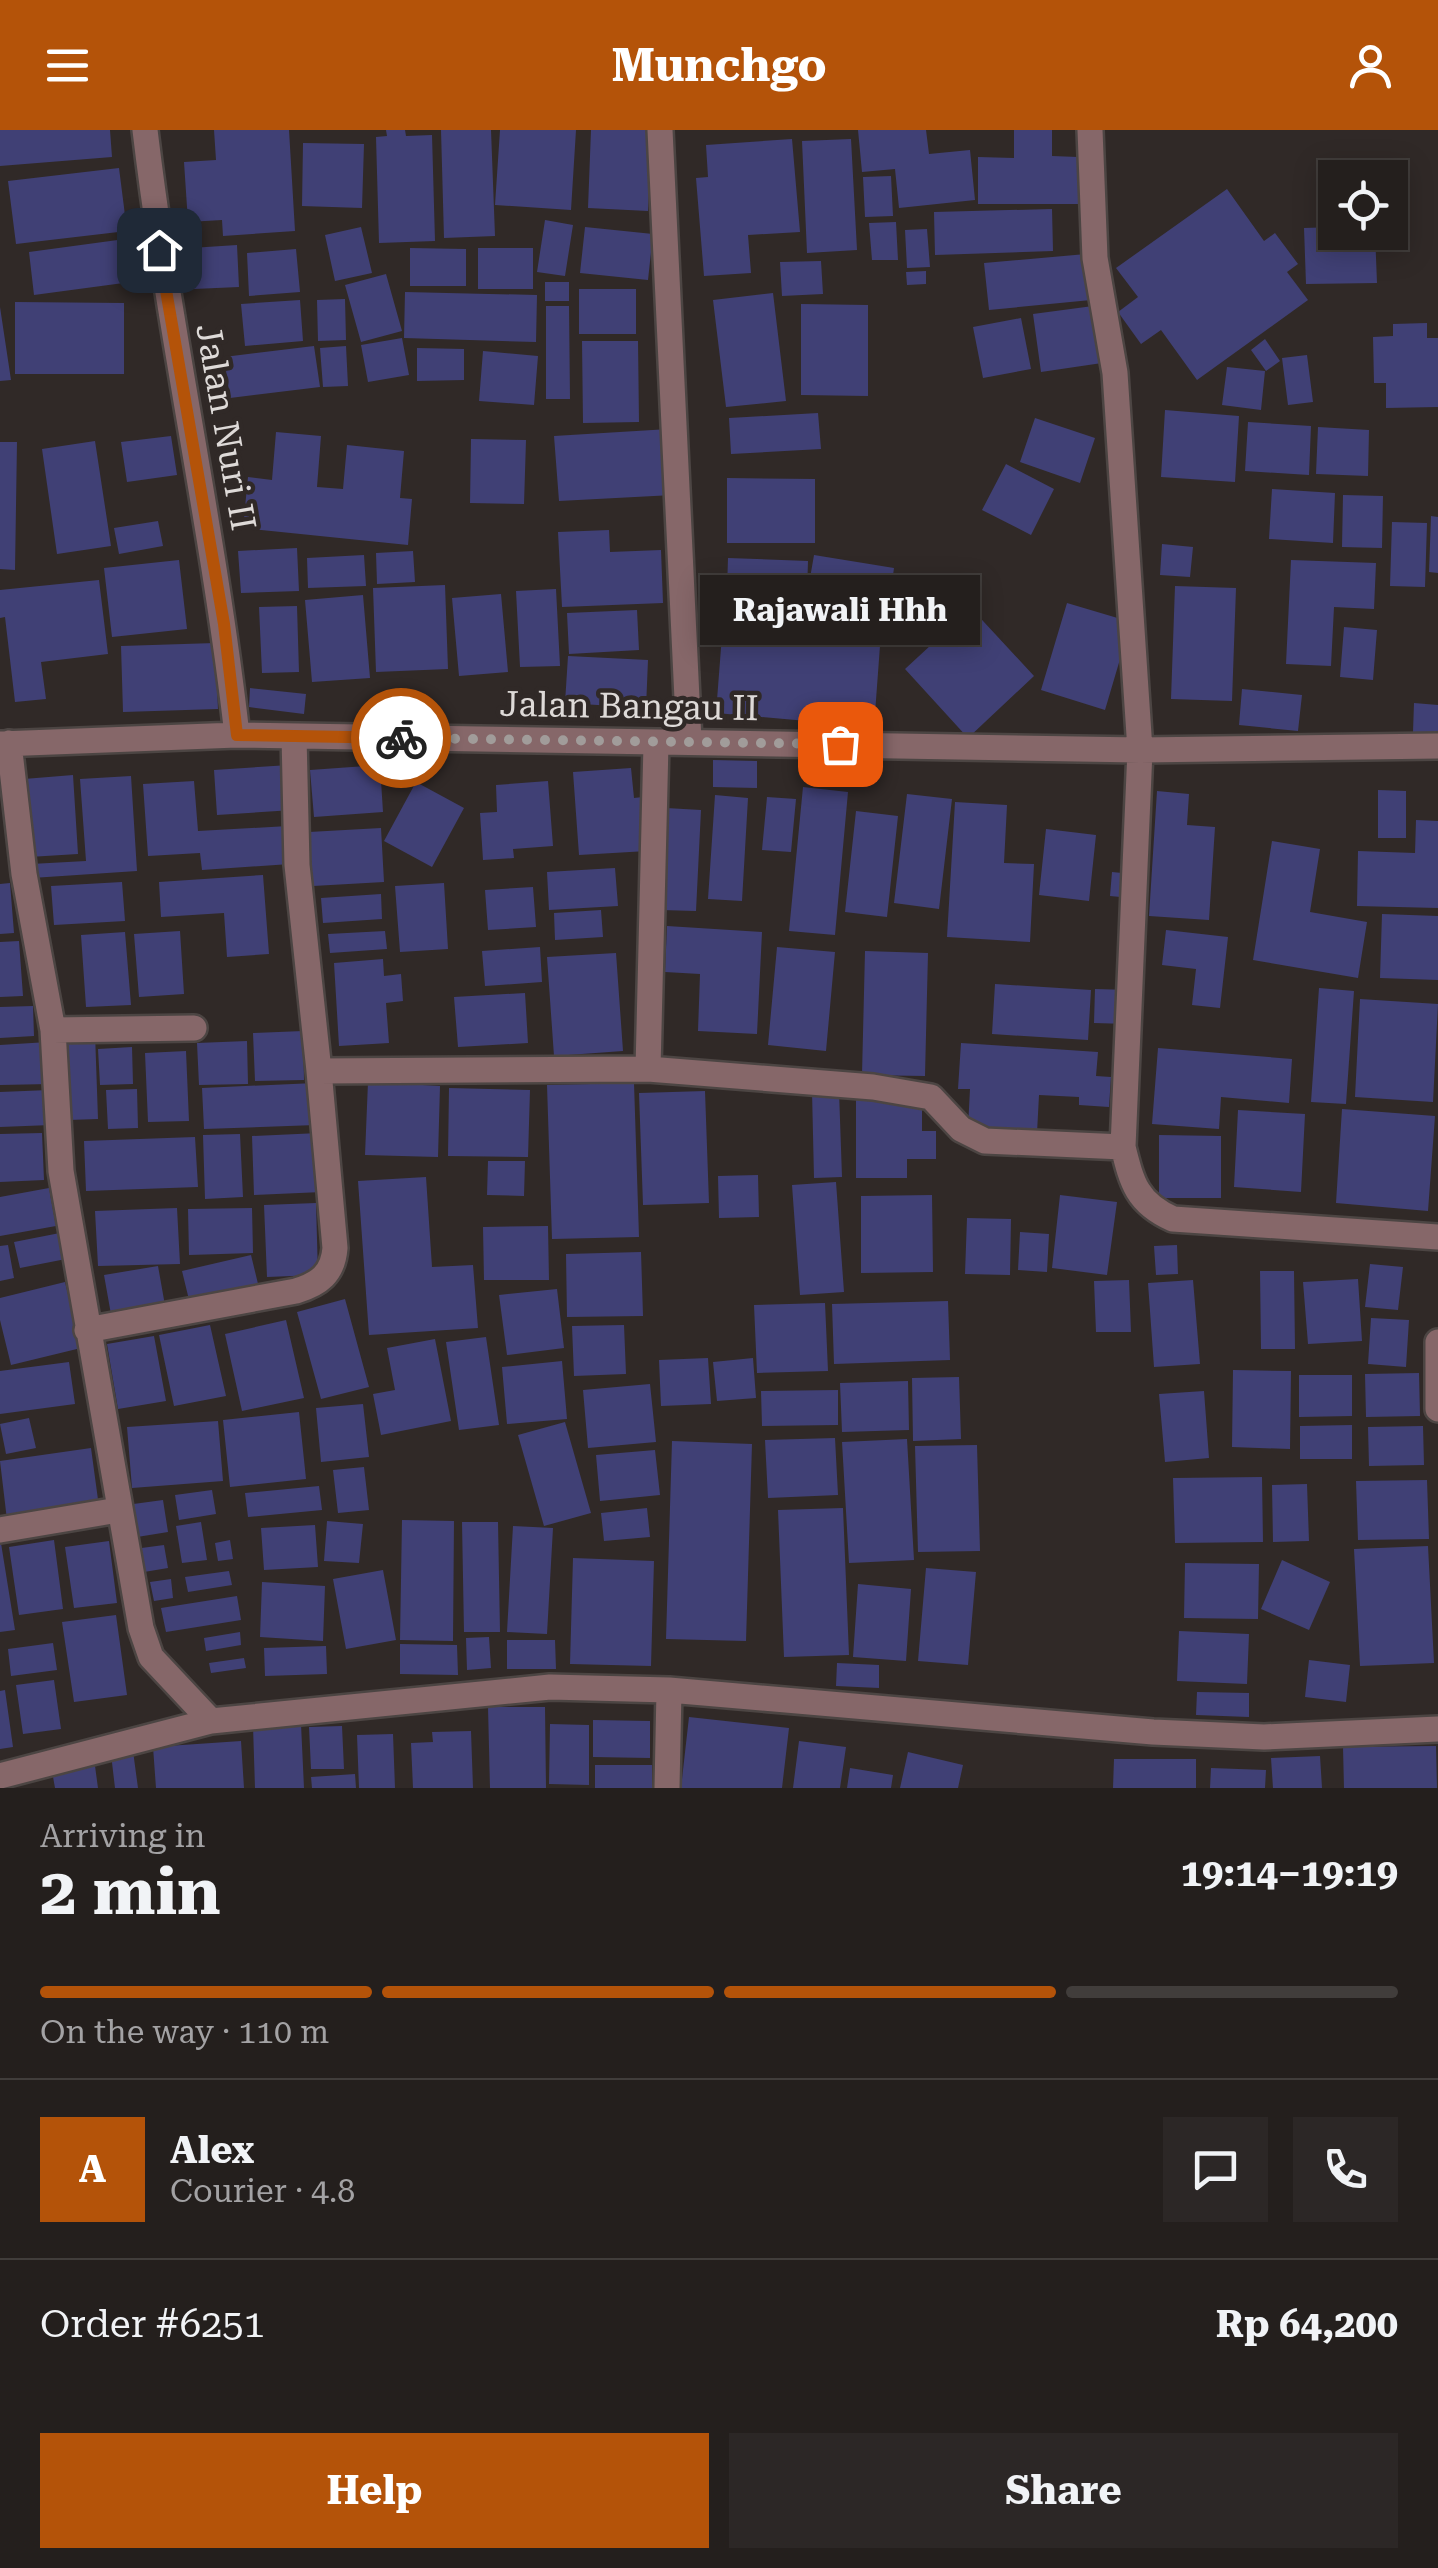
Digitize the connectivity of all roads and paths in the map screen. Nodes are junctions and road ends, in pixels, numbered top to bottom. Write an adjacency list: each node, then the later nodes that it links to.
1 (145, 130): 4 (street, Jalan Nuri II)
2 (660, 130): 6 (street)
3 (1090, 130): 10 (street)
4 (237, 735): 5 (street, Jalan Bangau II); 7 (street, Jalan Bangau II)
5 (294, 736): 8 (street, Jalan Bangau II); 14 (street)
6 (689, 741): 8 (street, Jalan Bangau II); 10 (street, Jalan Bangau II)
7 (4, 744): 12 (street)
8 (656, 744): 13 (street)
9 (1438, 746): 10 (street, Jalan Bangau II)
10 (1140, 750): 15 (street)
11 (194, 1028): 12 (street)
12 (54, 1030): 17 (street)
13 (648, 1069): 14 (street); 15 (street)
14 (319, 1071): 17 (street)
15 (1124, 1147): 16 (street)
16 (1438, 1237)
17 (87, 1330): 20 (street)
18 (1438, 1342): 19 (street)
19 (1438, 1409)
20 (118, 1510): 21 (street); 23 (street)
21 (0, 1530)
22 (669, 1690): 23 (street); 24 (street); 26 (street)
23 (211, 1721): 25 (street)
24 (1438, 1729)
25 (0, 1776)
26 (667, 1788)

